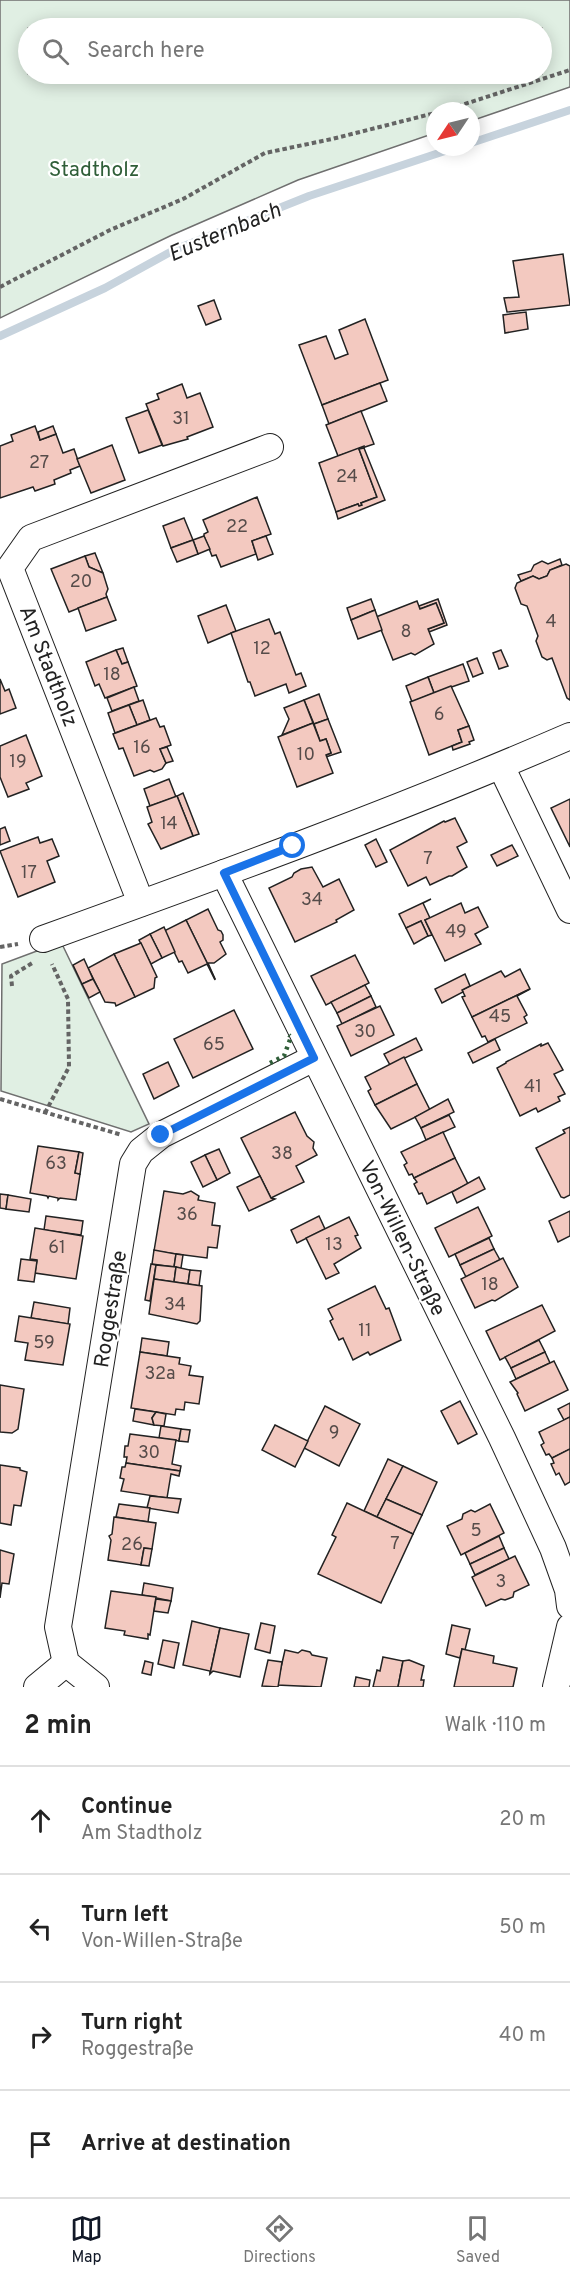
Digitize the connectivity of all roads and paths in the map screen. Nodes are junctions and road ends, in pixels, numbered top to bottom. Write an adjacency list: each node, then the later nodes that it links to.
1 (570, 70): 2 (path)
2 (552, 76)
3 (527, 84): 4 (path)
4 (471, 102)
5 (426, 115): 6 (path)
6 (0, 287)
7 (270, 447): 11 (street, Am Stadtholz)
8 (570, 736): 9 (street)
9 (501, 766): 10 (street); 12 (street)
10 (224, 873): 11 (street); 15 (street, Von-Willen-Straße)
11 (141, 903): 13 (street)
12 (570, 910)
13 (46, 947): 14 (path); 17 (path)
14 (12, 986)
15 (314, 1058): 18 (street); 19 (street, Von-Willen-Straße)
16 (0, 1099): 17 (path)
17 (45, 1113): 18 (path)
18 (141, 1151): 21 (street, Roggestraße)
19 (570, 1606)
20 (570, 1627): 24 (street)
21 (66, 1663): 22 (street); 23 (street)
22 (37, 1687)
23 (96, 1687)
24 (556, 1687)

